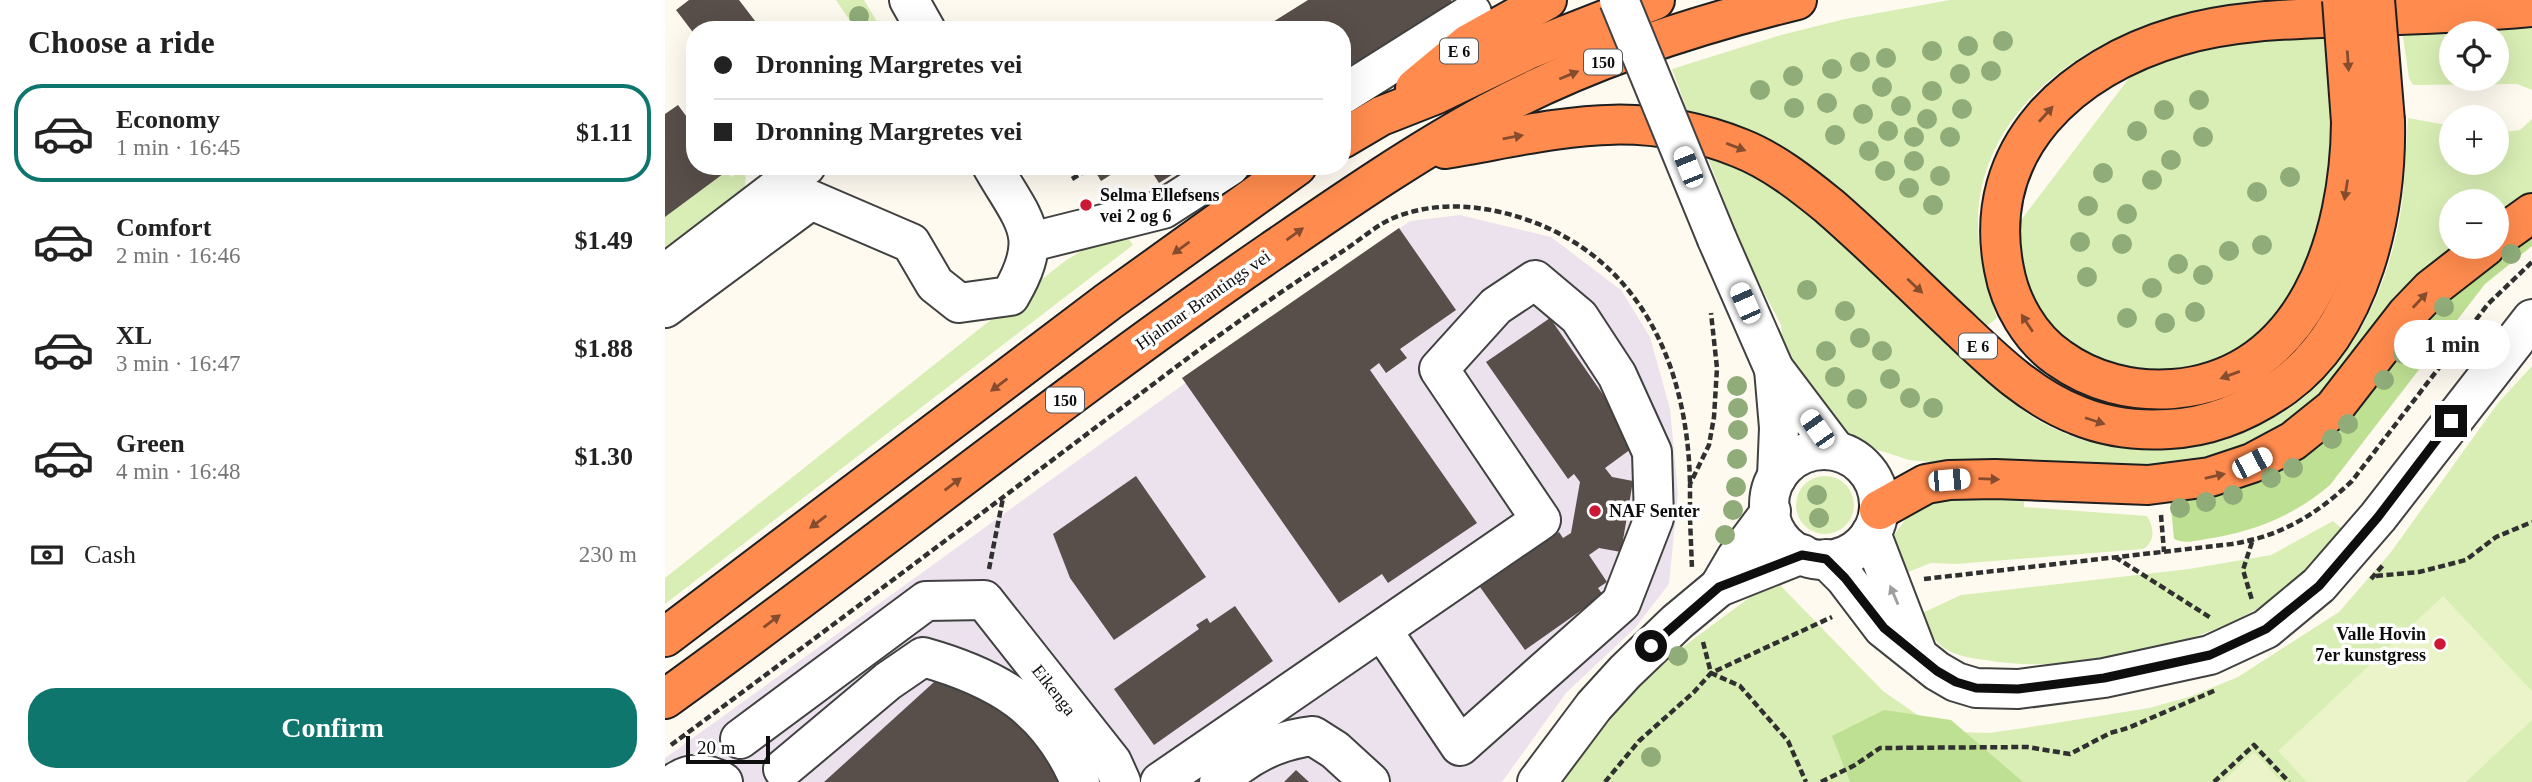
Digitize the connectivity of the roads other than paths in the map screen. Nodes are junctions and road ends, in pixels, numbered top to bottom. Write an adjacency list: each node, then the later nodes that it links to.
1 (909, 0): 10 (street)
2 (1547, 0): 12 (highway, E 6)
3 (1619, 0): 27 (street, bridge)
4 (1655, 0): 12 (highway, 150)
5 (1797, 0): 15 (highway, Hjalmar Brantings vei / 150, one-way to 5)
6 (2342, 0): 13 (highway, E 6, one-way to 13, bridge)
7 (2375, 0): 13 (highway, E 6, bridge)
8 (2532, 7): 13 (highway, E 6, one-way to 8)
9 (1472, 13): 11 (street)
10 (921, 21)
11 (1351, 89)
12 (1381, 116): 14 (highway, 150)
13 (2368, 122): 15 (highway, E 6, one-way to 13)
14 (1351, 134)
15 (1422, 153): 36 (highway, Hjalmar Brantings vei / 150, one-way to 15)
16 (786, 175): 24 (street)
17 (997, 175): 22 (street)
18 (1216, 175): 22 (street)
19 (1284, 175): 34 (highway, one-way to 34)
20 (2532, 213): 21 (highway)
21 (2509, 229)
22 (1031, 242): 25 (street)
23 (2470, 259): 30 (highway, one-way to 23)
24 (665, 274)
25 (665, 308)
26 (2532, 319): 35 (street)
27 (1774, 369): 28 (street); 29 (street)
28 (1836, 451): 29 (street); 30 (street)
29 (1774, 494): 31 (street); 32 (street)
30 (1875, 522): 31 (street); 35 (street, one-way to 30)
31 (1814, 557): 32 (street); 35 (street)
32 (1706, 583): 47 (street)
33 (1382, 630): 33 (street); 44 (street)
34 (665, 637)
35 (1918, 655)
36 (665, 699)
37 (1059, 718): 38 (street, Eikenga); 39 (street); 42 (street); 43 (street, Eikenga)
38 (740, 739)
39 (783, 769)
40 (676, 782): 41 (street)
41 (723, 782)
42 (1080, 782)
43 (1121, 782)
44 (1160, 782)
45 (1219, 782): 46 (street)
46 (1370, 782)
47 (1537, 782)

